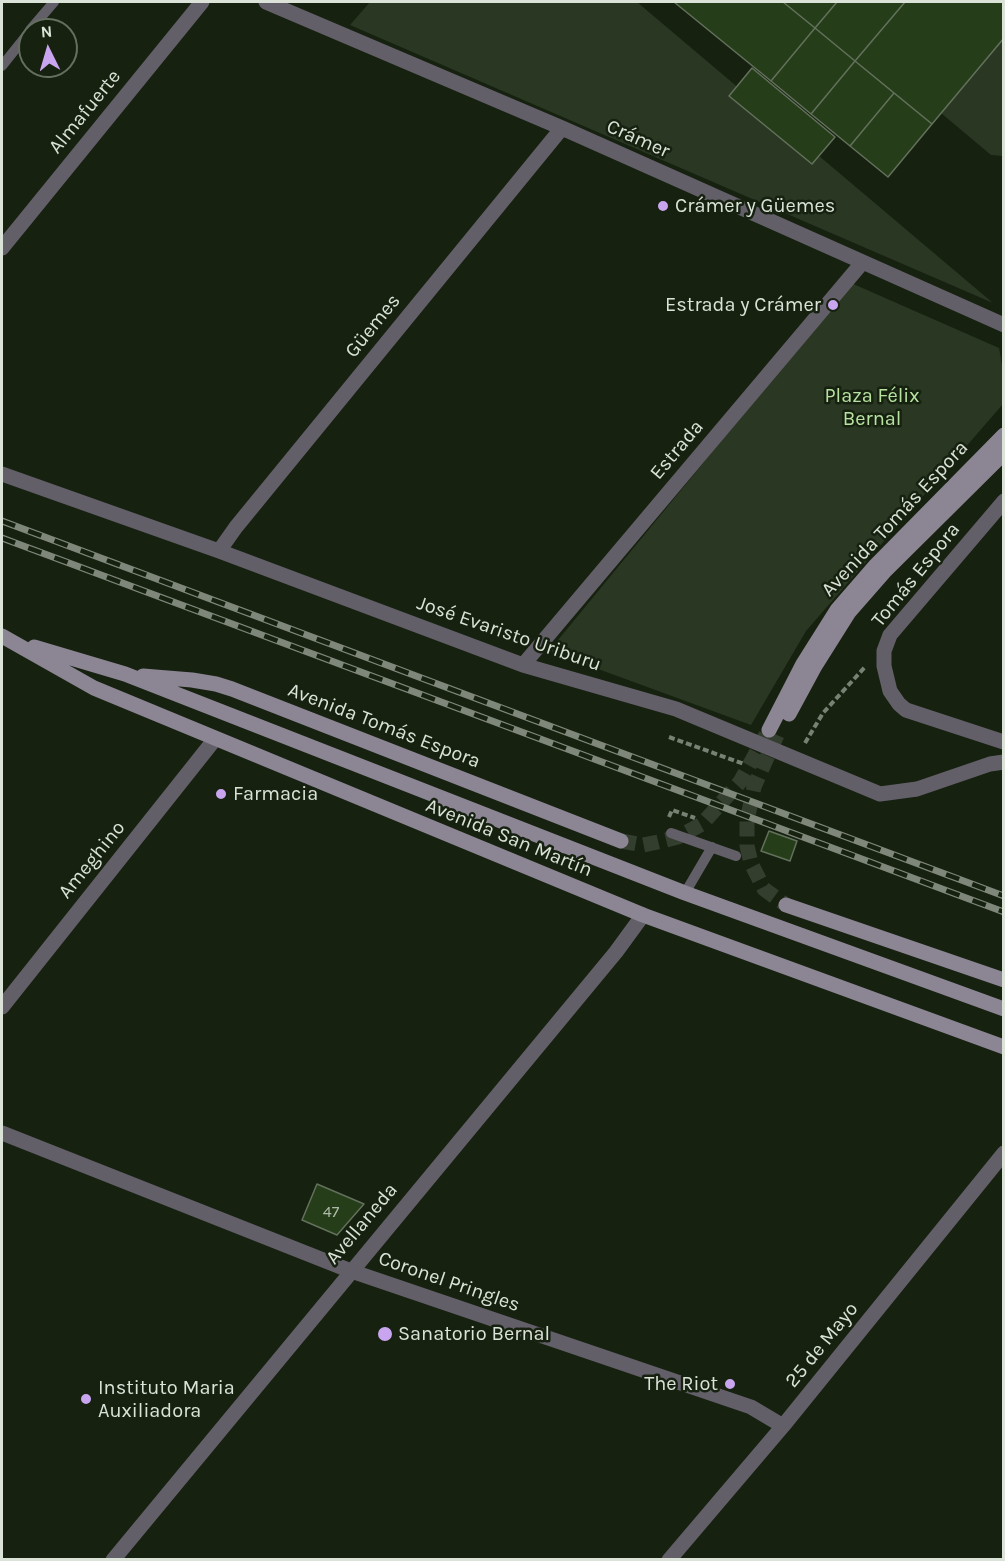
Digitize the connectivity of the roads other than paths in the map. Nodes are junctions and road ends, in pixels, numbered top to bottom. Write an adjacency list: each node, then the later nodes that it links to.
1 (54, 2): 4 (lane)
2 (202, 2): 8 (street, Almafuerte)
3 (266, 2): 7 (street, Crámer)
4 (40, 18)
5 (18, 45): 6 (lane)
6 (2, 66)
7 (562, 128): 9 (street, Crámer); 16 (street, Güemes)
8 (2, 248)
9 (862, 262): 10 (street, Crámer); 18 (street, Estrada)
10 (997, 323): 11 (street, Crámer)
11 (1004, 334)
12 (1004, 435): 13 (main road, Avenida Tomás Espora)
13 (1004, 453)
14 (2, 474): 16 (street, José Evaristo Uriburu)
15 (1004, 501): 21 (street, Tomás Espora)
16 (219, 551): 18 (street, José Evaristo Uriburu)
17 (6, 638): 19 (main road, Avenida San Martín); 20 (main road, Avenida San Martín)
18 (524, 665): 22 (street, José Evaristo Uriburu)
19 (125, 674): 24 (main road, Avenida Tomás Espora); 27 (main road, Avenida San Martín)
20 (215, 739): 29 (main road, Avenida San Martín); 31 (street, Ameghino)
21 (1004, 742)
22 (1004, 762)
23 (671, 833): 25 (lane)
24 (621, 842)
25 (712, 848): 26 (lane); 27 (lane)
26 (736, 856)
27 (685, 893): 32 (main road, Avenida San Martín)
28 (786, 905): 30 (main road)
29 (643, 915): 33 (main road, Avenida San Martín); 36 (street, Avellaneda)
30 (1004, 980)
31 (2, 1007)
32 (1004, 1009)
33 (1004, 1047)
34 (2, 1133): 36 (street, Coronel Pringles)
35 (1004, 1153): 37 (street, 25 de Mayo)
36 (351, 1270): 37 (street, Coronel Pringles); 38 (street, Avellaneda)
37 (783, 1426): 39 (street, 25 de Mayo)
38 (113, 1560)
39 (669, 1560)

